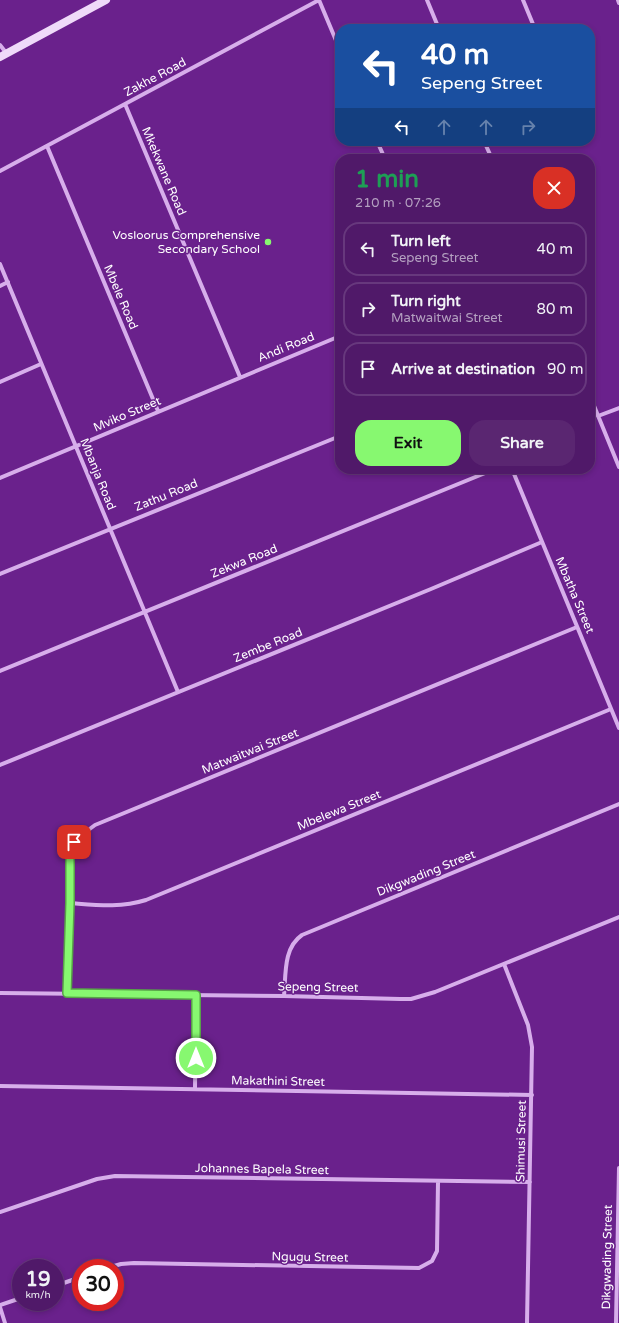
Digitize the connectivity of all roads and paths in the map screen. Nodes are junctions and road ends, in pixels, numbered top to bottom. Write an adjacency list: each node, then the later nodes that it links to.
1 (106, 0): 11 (street)
2 (319, 0): 9 (street); 12 (street, Zakhe Road)
3 (427, 0): 7 (street)
4 (523, 0): 8 (street)
5 (618, 0): 6 (street)
6 (619, 3)
7 (437, 24)
8 (533, 24)
9 (335, 38)
10 (0, 45): 11 (street)
11 (3, 55)
12 (125, 104): 13 (street, Zakhe Road); 20 (street, Mkekwane Road)
13 (47, 146): 14 (street, Zakhe Road); 24 (street, Mbele Road)
14 (0, 171)
15 (0, 264): 16 (street, Mbanja Road)
16 (8, 282): 17 (street); 19 (street, Mbanja Road)
17 (0, 286)
18 (335, 338): 20 (street, Andi Road)
19 (42, 364): 21 (street); 27 (street, Mbanja Road)
20 (240, 377): 24 (street, Mviko Street)
21 (0, 382)
22 (595, 408): 25 (street)
23 (619, 408): 25 (street)
24 (158, 411): 27 (street, Mviko Street)
25 (598, 416): 28 (street)
26 (335, 438): 32 (street, Zathu Road)
27 (76, 446): 31 (street, Mviko Street); 32 (street, Mbanja Road)
28 (619, 467)
29 (483, 474): 35 (street, Zekwa Road)
30 (514, 474): 33 (street, Mbatha Street)
31 (0, 478)
32 (109, 529): 34 (street, Zathu Road); 35 (street, Mbanja Road)
33 (542, 542): 36 (street, Mbatha Street); 38 (street, Zembe Road)
34 (0, 574)
35 (144, 612): 37 (street, Zekwa Road); 38 (street, Mbanja Road)
36 (577, 627): 39 (street, Mbatha Street); 43 (street, Matwaitwai Street)
37 (0, 671)
38 (178, 692): 41 (street, Zembe Road)
39 (611, 709): 40 (street, Mbatha Street); 43 (street, Mbelewa Street)
40 (619, 728)
41 (0, 765)
42 (619, 804): 49 (street, Dikgwading Street)
43 (70, 903): 47 (street, Matwaitwai Street)
44 (619, 917): 45 (street, Sepeng Street)
45 (504, 964): 49 (street, Sepeng Street); 52 (street, Shimusi Street)
46 (0, 993): 47 (street, Sepeng Street)
47 (67, 993): 48 (street, Sepeng Street)
48 (196, 995): 49 (street, Sepeng Street); 51 (street)
49 (284, 996)
50 (0, 1086): 51 (street, Makathini Street)
51 (196, 1089): 52 (street, Makathini Street)
52 (532, 1095): 55 (street, Shimusi Street)
53 (619, 1168): 62 (street, Dikgwading Street)
54 (438, 1182): 55 (street, Johannes Bapela Street); 56 (street, Johannes Bapela Street); 57 (street, Ngugu Street)
55 (530, 1182): 61 (street, Shimusi Street)
56 (0, 1212)
57 (124, 1264)
58 (12, 1301): 59 (street)
59 (0, 1306): 60 (street)
60 (5, 1323)
61 (527, 1323)
62 (616, 1323)

